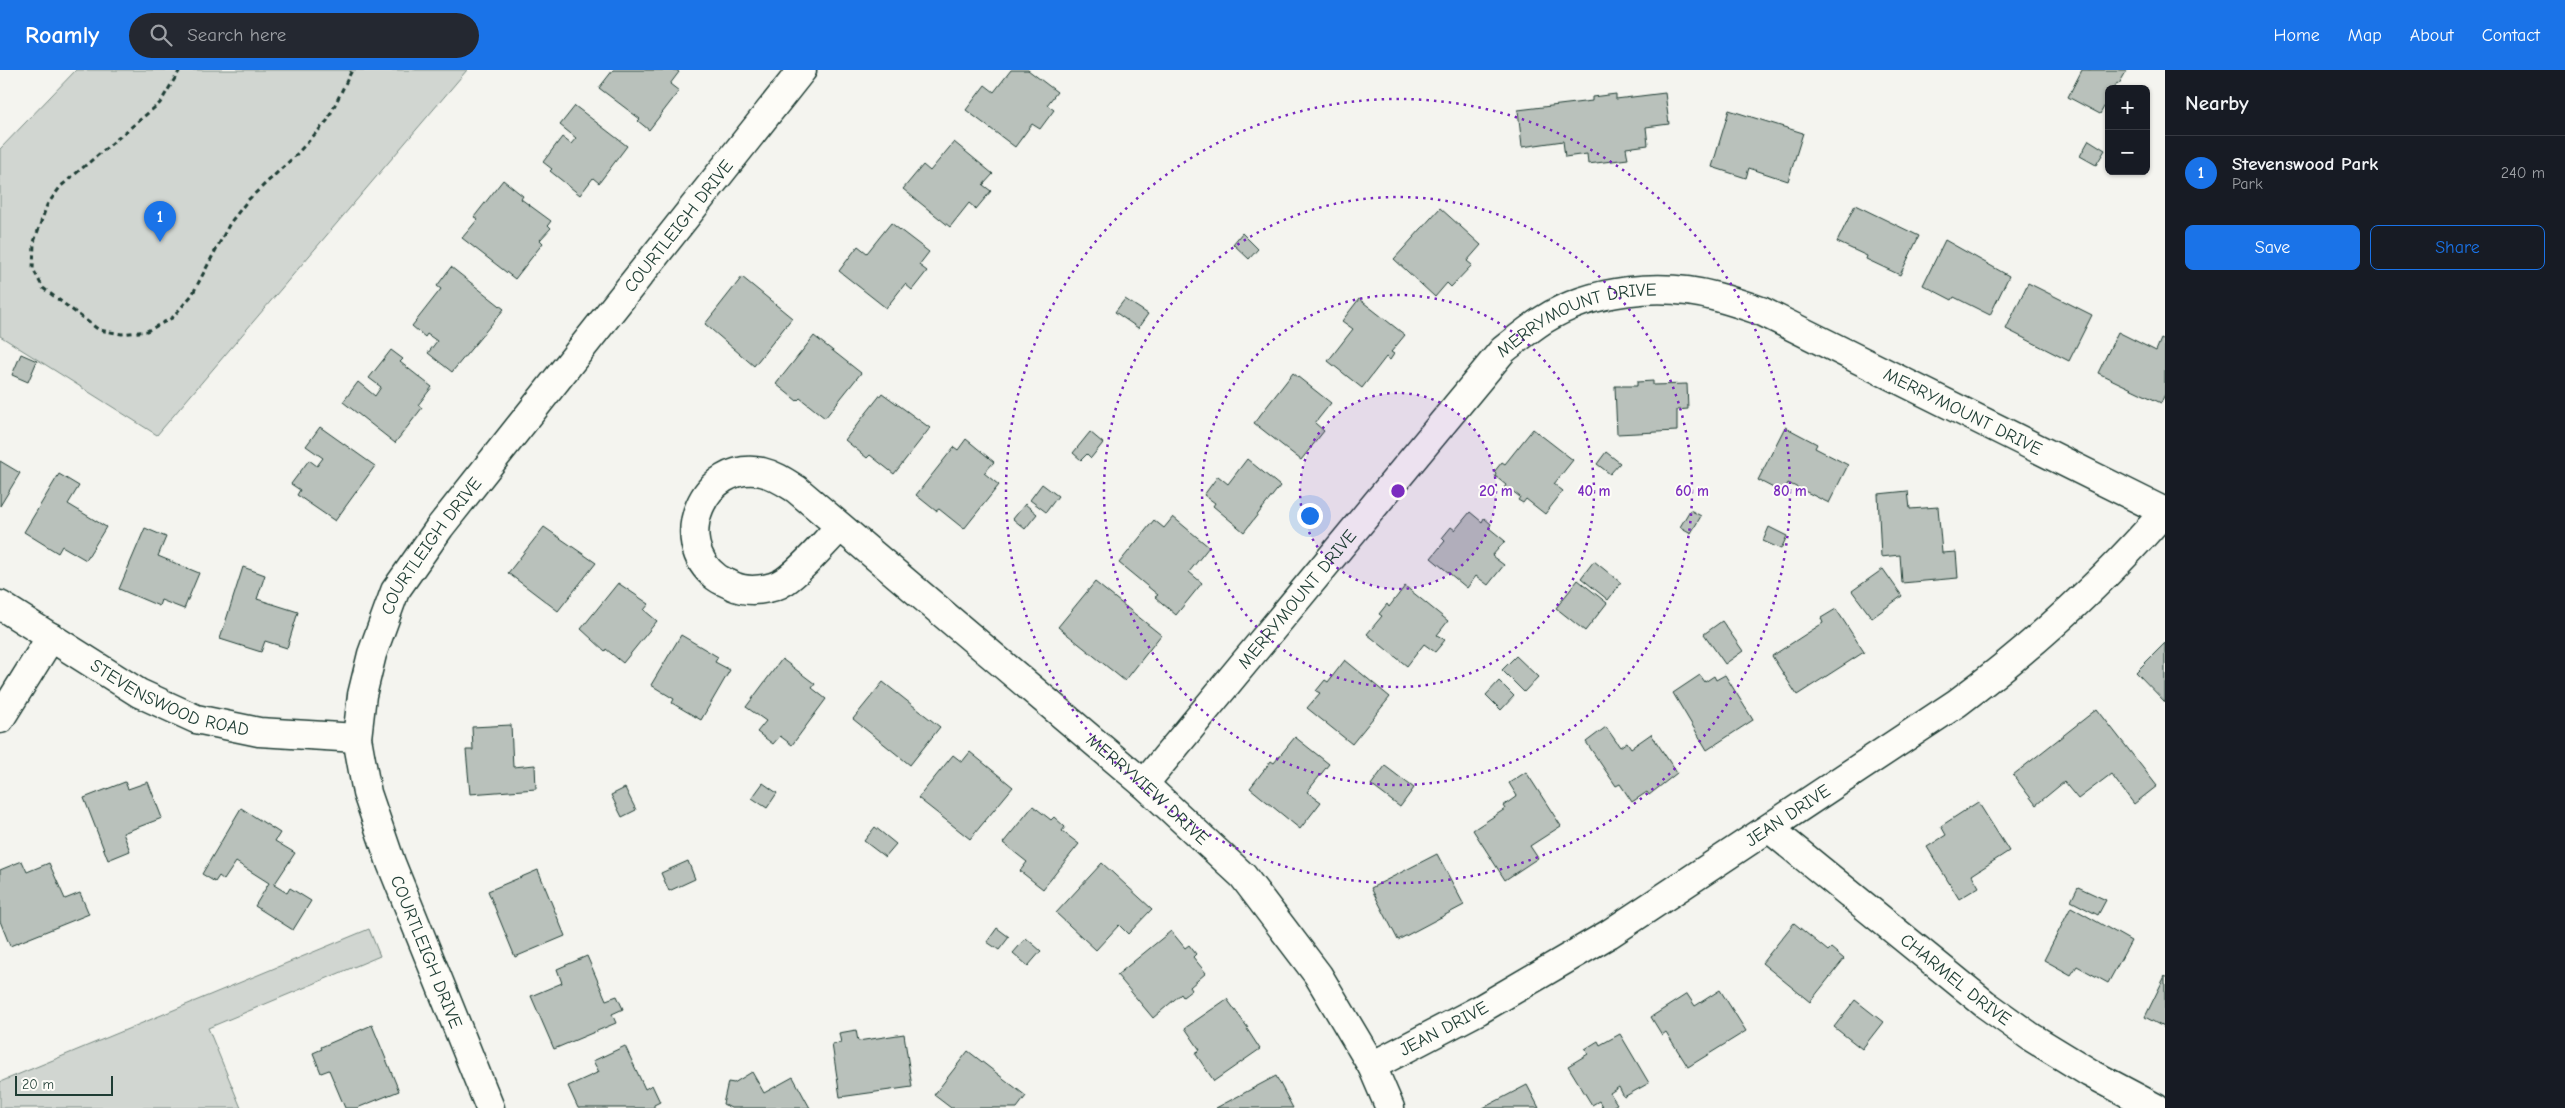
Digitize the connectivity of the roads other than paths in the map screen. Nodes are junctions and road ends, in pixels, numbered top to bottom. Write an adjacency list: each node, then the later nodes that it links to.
1 (802, 70): 7 (street, COURTLEIGH DRIVE)
2 (2165, 512): 8 (street, MERRYMOUNT DRIVE); 9 (street, JEAN DRIVE)
3 (840, 528): 3 (street, MERRYVIEW DRIVE); 8 (street, MERRYVIEW DRIVE)
4 (0, 605): 5 (street, STEVENSWOOD ROAD)
5 (51, 637): 6 (street); 7 (street, STEVENSWOOD ROAD)
6 (0, 719)
7 (357, 738): 11 (street, COURTLEIGH DRIVE)
8 (1144, 784): 10 (street, MERRYVIEW DRIVE)
9 (1770, 829): 10 (street, JEAN DRIVE); 13 (street, CHARMEL DRIVE)
10 (1372, 1066): 12 (street, MERRYVIEW DRIVE)
11 (490, 1108)
12 (1390, 1108)
13 (2156, 1108)

